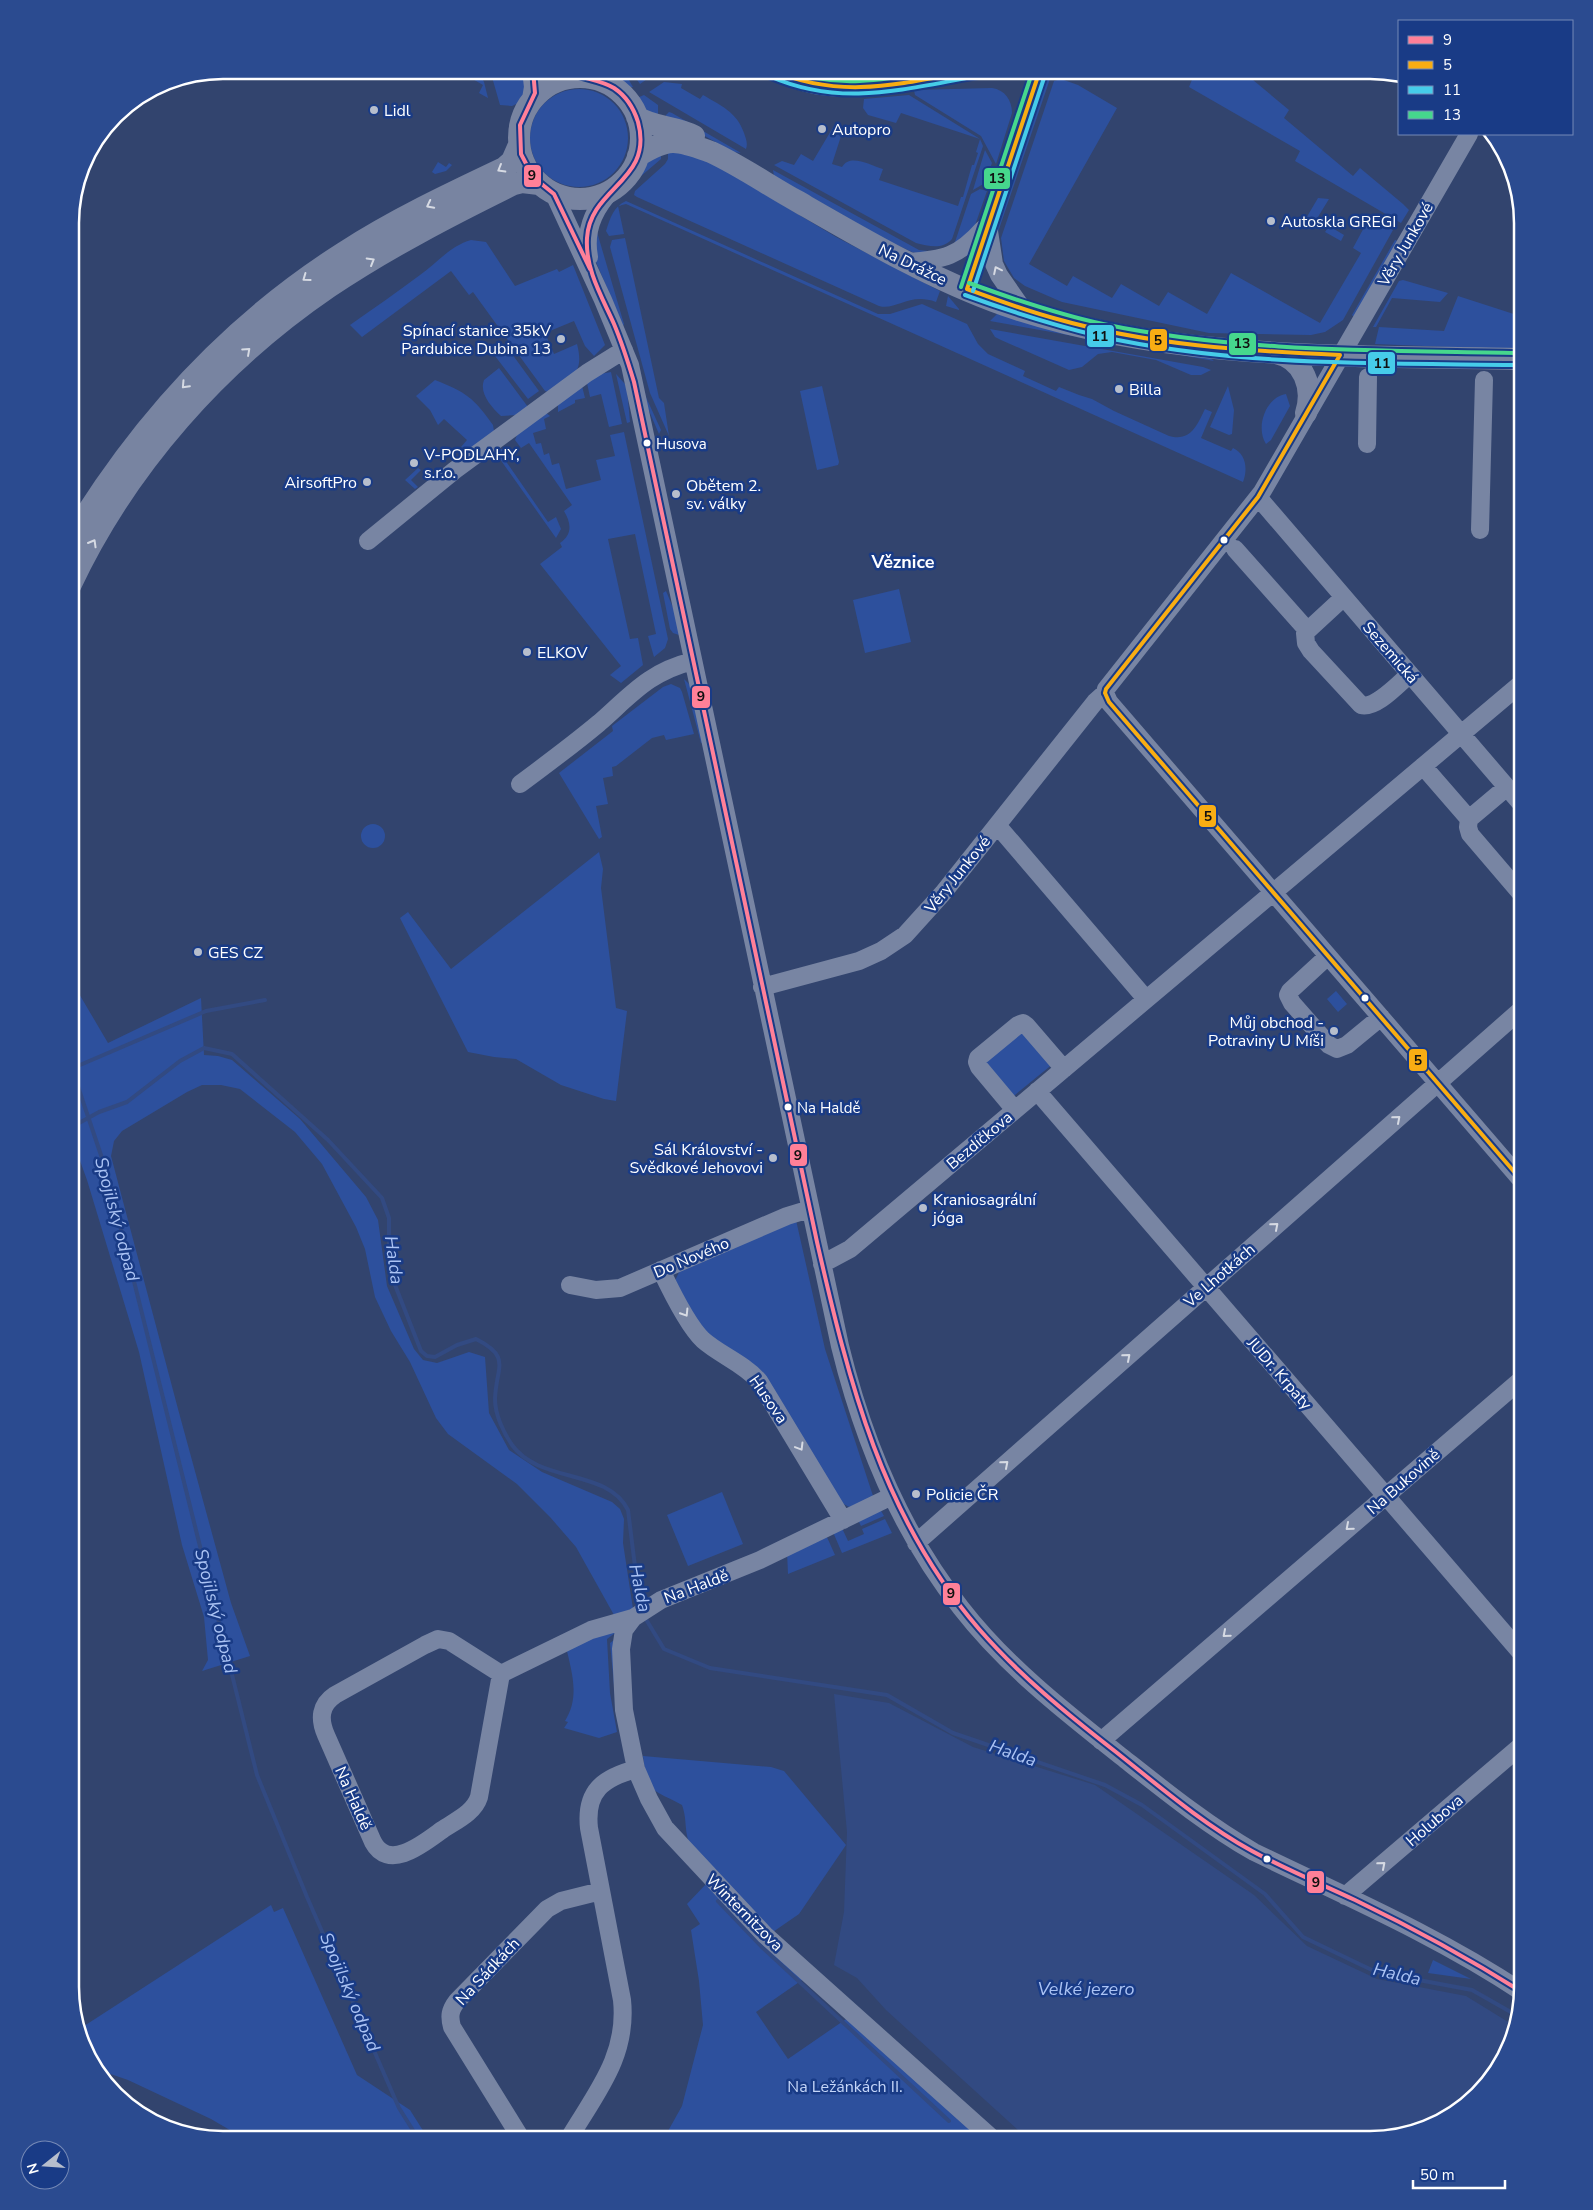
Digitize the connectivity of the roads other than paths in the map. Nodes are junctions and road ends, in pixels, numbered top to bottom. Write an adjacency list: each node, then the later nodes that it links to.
1 (535, 79): 7 (main road)
2 (564, 79): 7 (main road)
3 (593, 79): 8 (main road)
4 (794, 79): 5 (street)
5 (876, 79)
6 (1037, 79): 15 (street)
7 (533, 99): 10 (main road)
8 (637, 117): 11 (main road); 12 (main road, Na Drážce)
9 (1468, 135): 22 (street, Věry Junkové)
10 (520, 145): 13 (main road); 29 (main road, one-way to 29)
11 (638, 156): 12 (main road, Na Drážce); 14 (main road)
12 (735, 165): 16 (main road, Na Drážce)
13 (547, 189): 14 (main road); 18 (street); 33 (main road, one-way to 13)
14 (611, 191): 18 (street)
15 (988, 223): 16 (street); 17 (street); 19 (street, one-way to 15)
16 (908, 262): 17 (main road, Na Drážce)
17 (967, 289): 19 (main road, Na Drážce)
18 (604, 300): 20 (street)
19 (1024, 311): 21 (main road, Na Drážce)
20 (624, 350): 31 (street); 36 (street)
21 (1268, 352): 22 (main road, Na Drážce); 26 (main road)
22 (1340, 355): 23 (main road, Na Drážce); 26 (street, Věry Junkové)
23 (1514, 359)
24 (1368, 377): 27 (street)
25 (1484, 380): 30 (street)
26 (1306, 413): 28 (street, Věry Junkové)
27 (1367, 444)
28 (1258, 497): 34 (street, Sezemická); 39 (street, Věry Junkové)
29 (79, 526)
30 (1480, 530)
31 (368, 541)
32 (1235, 549): 35 (street)
33 (79, 570)
34 (1344, 597): 35 (street); 37 (street, Sezemická)
35 (1307, 630): 37 (street)
36 (693, 661): 42 (street); 50 (street)
37 (1410, 674): 40 (street, Sezemická)
38 (1514, 690): 40 (street, Bezdíčkova)
39 (1105, 693): 46 (street, Věry Junkové); 48 (street)
40 (1461, 734): 41 (street, Bezdíčkova); 43 (street, Sezemická)
41 (1423, 766): 45 (street); 48 (street, Bezdíčkova)
42 (520, 784)
43 (1507, 787): 44 (street, Sezemická); 45 (street)
44 (1514, 795)
45 (1469, 819): 47 (street)
46 (997, 825): 50 (street, Věry Junkové); 51 (street)
47 (1514, 885)
48 (1273, 892): 49 (street); 51 (street, Bezdíčkova)
49 (1328, 956): 53 (street); 53 (street)
50 (762, 987): 59 (street)
51 (1146, 999): 54 (street, Bezdíčkova)
52 (1514, 1016): 55 (street, Ve Lhotkách)
53 (1381, 1017): 55 (street)
54 (1064, 1069): 56 (street, Bezdíčkova); 57 (street)
55 (1438, 1083): 58 (street); 63 (street, Ve Lhotkách, one-way to 55)
56 (1037, 1091): 57 (street, Bezdíčkova); 63 (street, JUDr. Krpaty)
57 (1015, 1110): 60 (street, Bezdíčkova)
58 (1514, 1172)
59 (810, 1209): 60 (street); 61 (street, Do Nového)
60 (822, 1264): 65 (street)
61 (661, 1270): 62 (street, Do Nového); 67 (street, Husova, one-way to 67)
62 (570, 1286)
63 (1206, 1287): 66 (street, JUDr. Krpaty); 68 (street, Ve Lhotkách, one-way to 63)
64 (1514, 1386): 66 (street, Na Bukovině)
65 (892, 1496): 67 (street, Na Haldě); 68 (street)
66 (1386, 1496): 70 (street, JUDr. Krpaty); 72 (street, Na Bukovině, one-way to 72)
67 (843, 1520): 69 (street, Na Haldě)
68 (916, 1542): 72 (street)
69 (633, 1618): 71 (street, Na Haldě); 74 (street, Winternitzova)
70 (1514, 1644)
71 (501, 1674): 71 (street, Na Haldě)
72 (1101, 1741): 76 (street)
73 (1514, 1752): 76 (street, Holubova, one-way to 73)
74 (636, 1769): 75 (street); 80 (street, Winternitzova)
75 (601, 1891): 78 (street, Na Sádkách); 79 (street)
76 (1345, 1896): 77 (street)
77 (1514, 1987)
78 (516, 2131)
79 (573, 2131)
80 (984, 2131)

